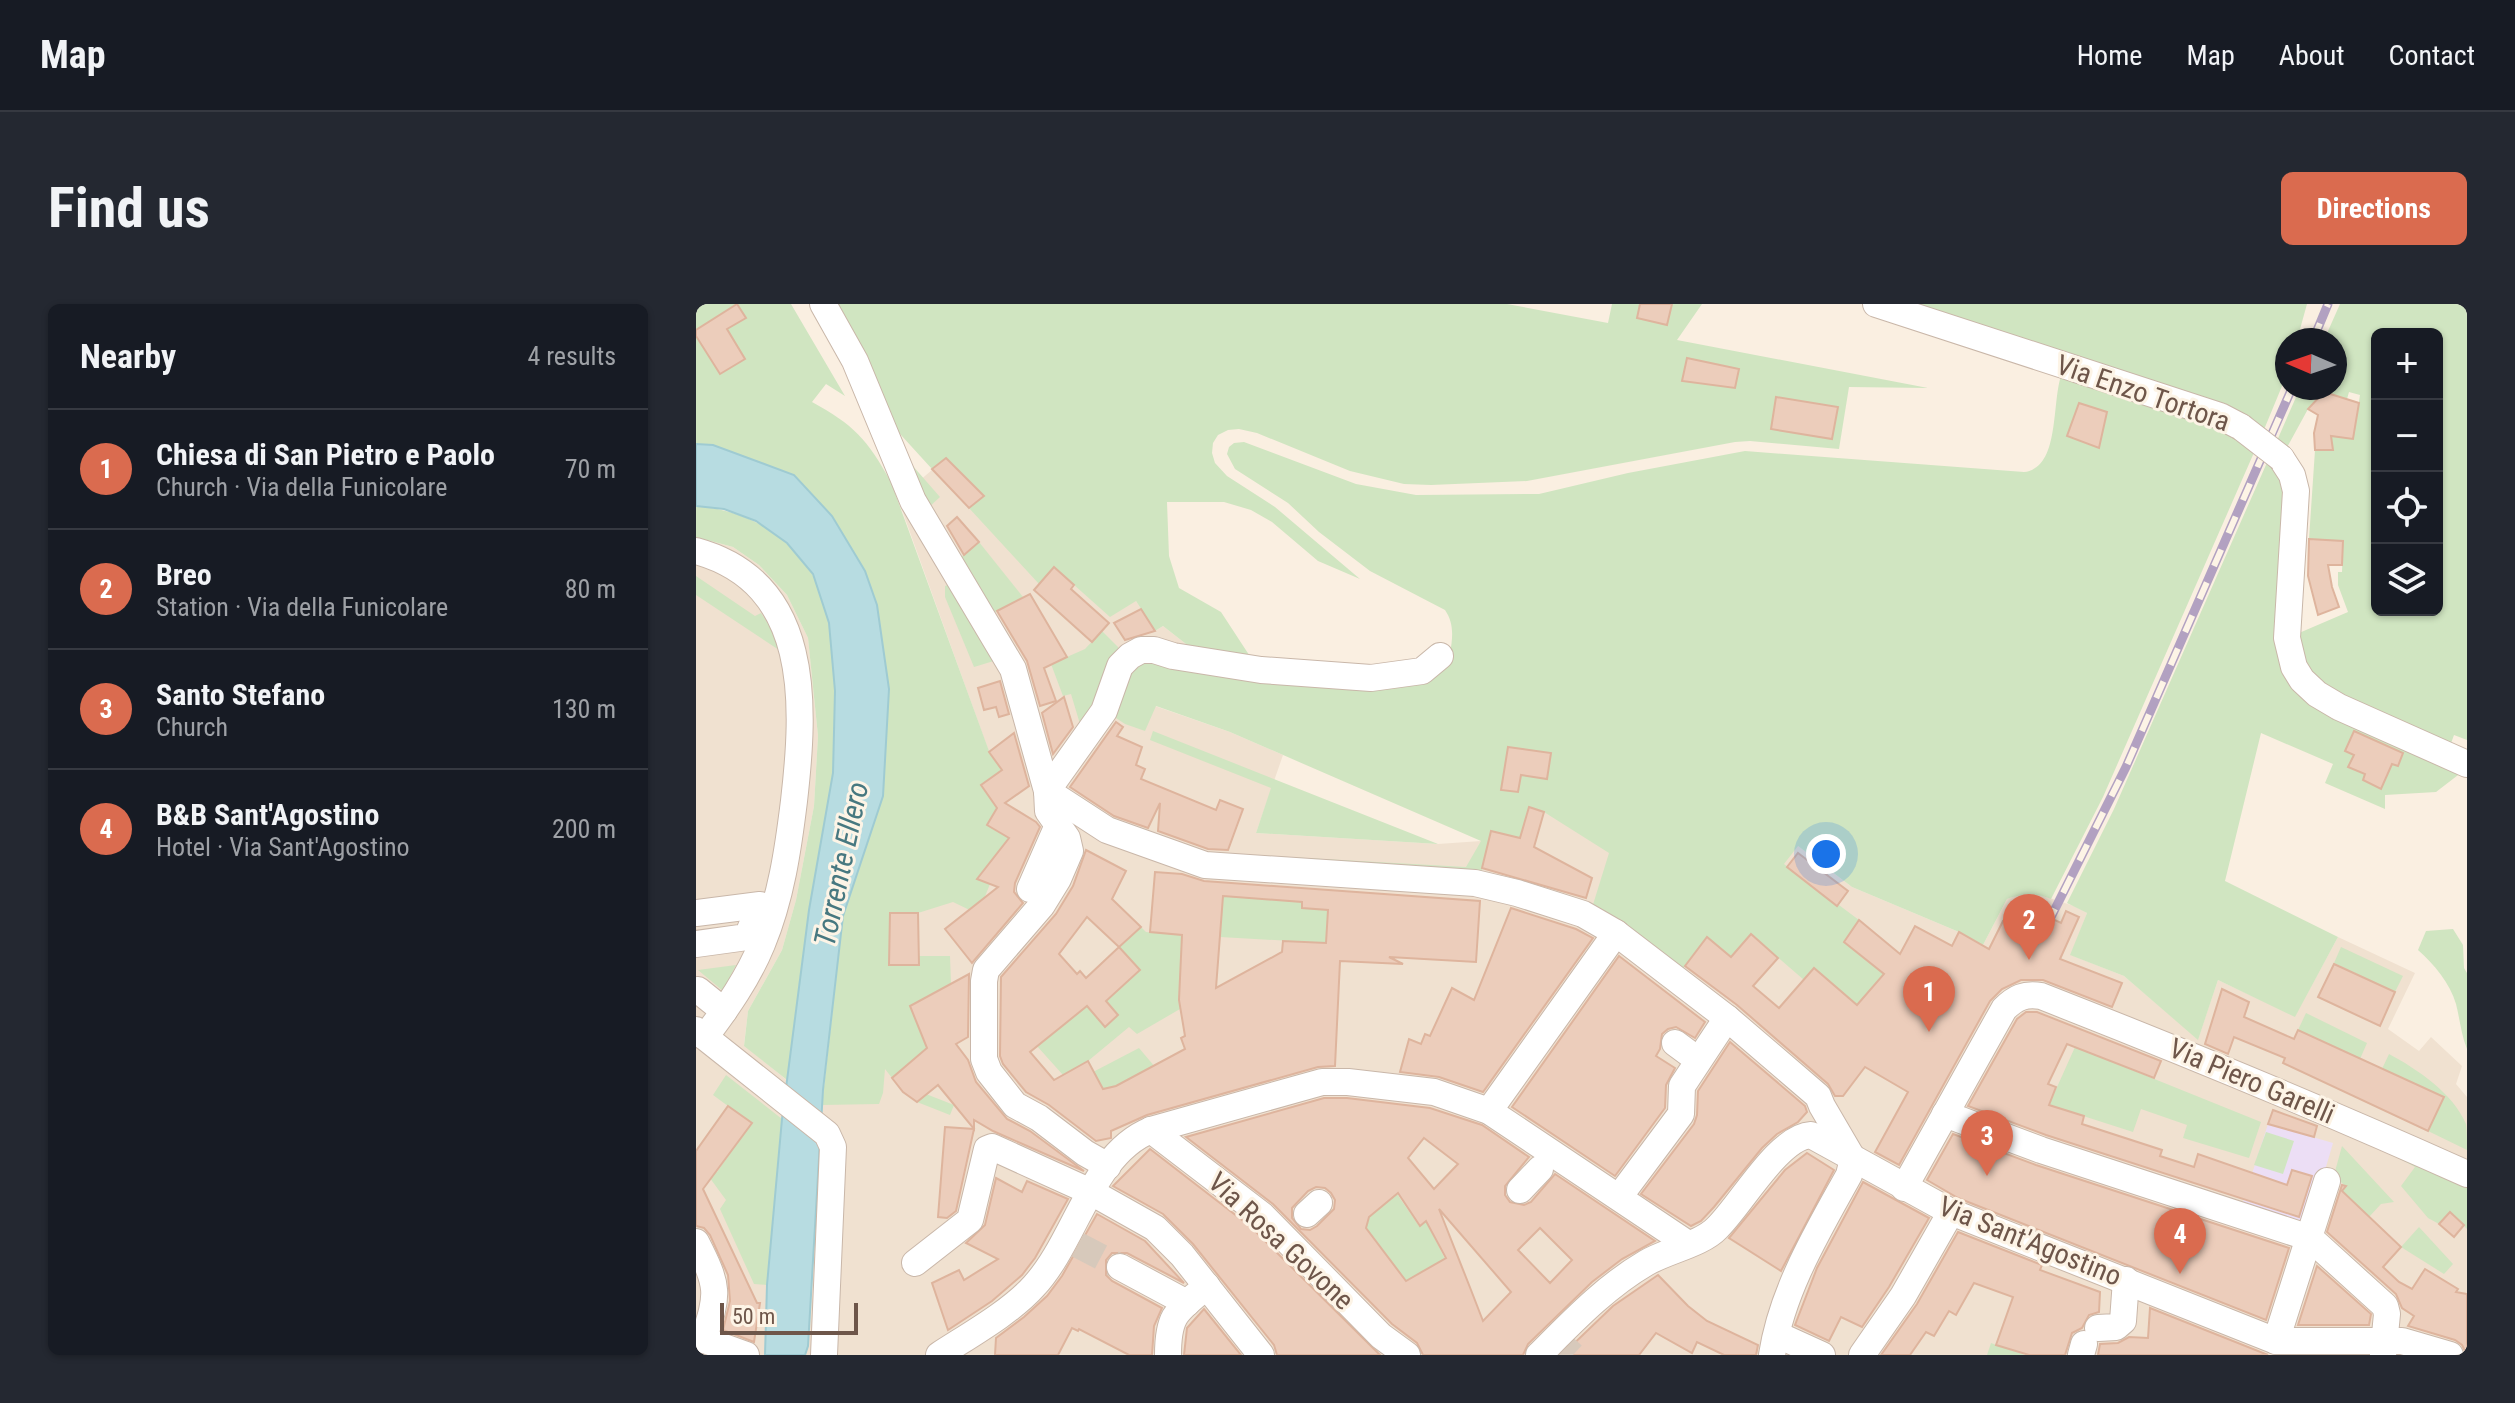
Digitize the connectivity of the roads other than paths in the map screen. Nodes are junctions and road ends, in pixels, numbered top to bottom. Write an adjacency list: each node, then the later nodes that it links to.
1 (823, 304): 6 (street)
2 (1876, 304): 5 (street, Via Enzo Tortora, bridge)
3 (696, 551): 8 (street)
4 (1440, 656): 6 (street)
5 (2467, 764)
6 (1047, 791): 7 (street); 12 (street)
7 (1058, 825): 9 (street); 25 (street)
8 (783, 873): 10 (street); 15 (street)
9 (1030, 889)
10 (760, 905): 11 (street); 13 (street)
11 (696, 913)
12 (1616, 933): 16 (street); 21 (street)
13 (696, 944)
14 (697, 991): 15 (street)
15 (724, 1011): 17 (street)
16 (1727, 1018): 19 (street); 20 (street)
17 (700, 1034): 50 (street)
18 (1675, 1043): 19 (street)
19 (1698, 1060): 33 (street)
20 (1820, 1101): 24 (street); 27 (street)
21 (1489, 1111): 23 (street); 33 (street)
22 (1945, 1114): 28 (street, Via Piero Garelli); 30 (street); 35 (street)
23 (1151, 1130): 25 (street); 55 (street, Via Rosa Govone)
24 (1801, 1137): 27 (street, Via Sant'Agostino); 37 (street)
25 (1108, 1166): 32 (street)
26 (1540, 1169): 31 (street)
27 (1850, 1172): 30 (street, Via Sant'Agostino); 46 (street)
28 (2467, 1174)
29 (2327, 1181): 35 (street)
30 (1904, 1188): 34 (street, Via Sant'Agostino)
31 (1520, 1190)
32 (1091, 1192): 38 (street); 41 (street); 52 (street)
33 (1619, 1197): 37 (street)
34 (1951, 1212): 40 (street, Via Sant'Agostino); 48 (street)
35 (2310, 1238): 44 (street); 49 (street)
36 (696, 1242): 43 (street)
37 (1688, 1244): 47 (street)
38 (915, 1263)
39 (1120, 1267): 42 (street)
40 (2126, 1280): 44 (street, Via Sant'Agostino); 45 (street)
41 (1207, 1286): 42 (street); 54 (street)
42 (1187, 1303): 53 (street)
43 (700, 1339): 51 (street)
44 (2276, 1341): 49 (street, Via Sant'Agostino)
45 (2088, 1342)
46 (1775, 1345): 56 (street)
47 (1552, 1346)
48 (1869, 1346)
49 (2384, 1348): 57 (street, Via Sant'Agostino)
50 (825, 1353)
51 (746, 1355)
52 (939, 1355)
53 (1168, 1355)
54 (1261, 1355)
55 (1407, 1355)
56 (1822, 1355)
57 (2450, 1355)

